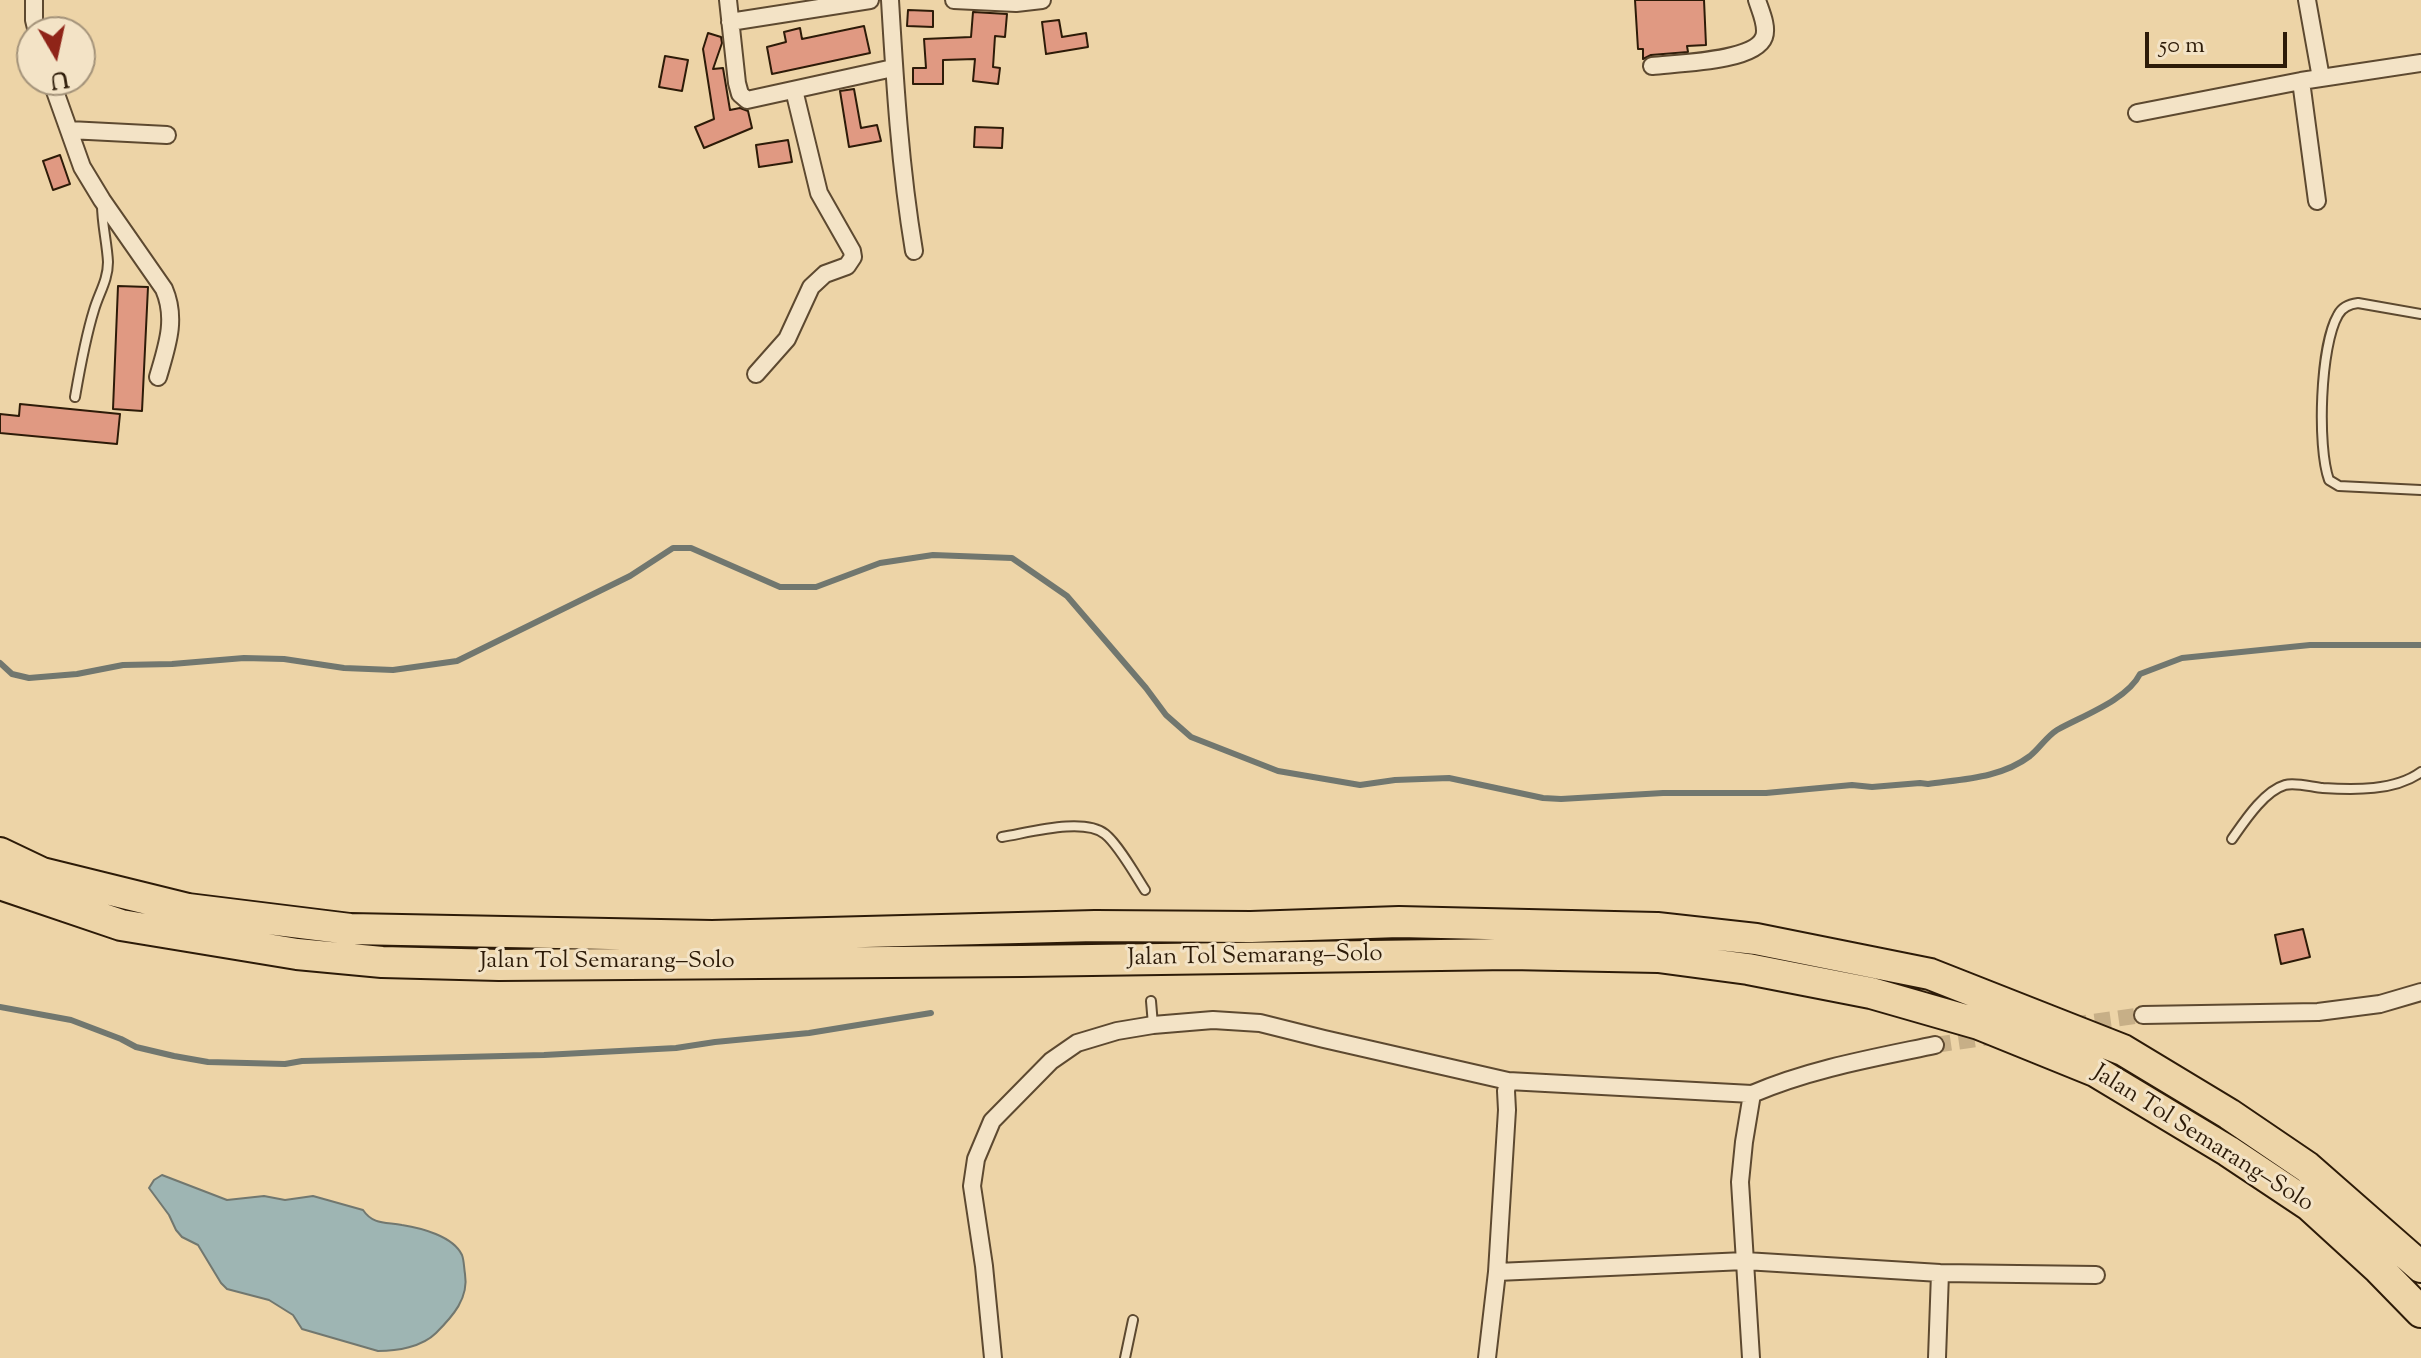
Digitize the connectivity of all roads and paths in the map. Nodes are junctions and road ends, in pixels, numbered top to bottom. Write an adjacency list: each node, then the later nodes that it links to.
1 (728, 0): 8 (street)
2 (870, 0): 8 (street)
3 (890, 0): 11 (street)
4 (954, 0): 5 (street)
5 (1042, 0)
6 (1757, 0): 10 (street)
7 (2307, 0): 12 (street)
8 (730, 22): 14 (street)
9 (2421, 63): 12 (street)
10 (1652, 66)
11 (893, 68): 14 (street); 21 (street)
12 (2321, 78): 13 (street)
13 (2301, 81): 16 (street); 20 (street)
14 (794, 90): 23 (street)
15 (57, 96): 17 (street)
16 (2137, 113)
17 (69, 130): 18 (street); 19 (street)
18 (167, 135)
19 (102, 200): 24 (street); 25 (lane)
20 (2317, 201)
21 (914, 251)
22 (2421, 314): 26 (lane)
23 (756, 374)
24 (158, 377)
25 (75, 397)
26 (2421, 490)
27 (2421, 772): 29 (lane)
28 (1002, 837): 32 (lane)
29 (2232, 839)
30 (0, 853): 41 (highway, Jalan Tol Semarang–Solo)
31 (0, 884): 45 (highway, Jalan Tol Semarang–Solo)
32 (1145, 890)
33 (2421, 992): 35 (street)
34 (1151, 1001): 36 (lane)
35 (2143, 1015)
36 (1153, 1025): 38 (street); 47 (street)
37 (1935, 1045): 39 (street)
38 (1508, 1081): 39 (street); 42 (street)
39 (1752, 1094): 40 (street)
40 (1745, 1261): 42 (street); 43 (street); 50 (street)
41 (2421, 1267)
42 (1497, 1272): 49 (street)
43 (1940, 1273): 44 (street); 51 (street)
44 (2096, 1275)
45 (2421, 1312)
46 (1133, 1320): 48 (lane)
47 (993, 1358)
48 (1125, 1358)
49 (1487, 1358)
50 (1751, 1358)
51 (1937, 1358)

